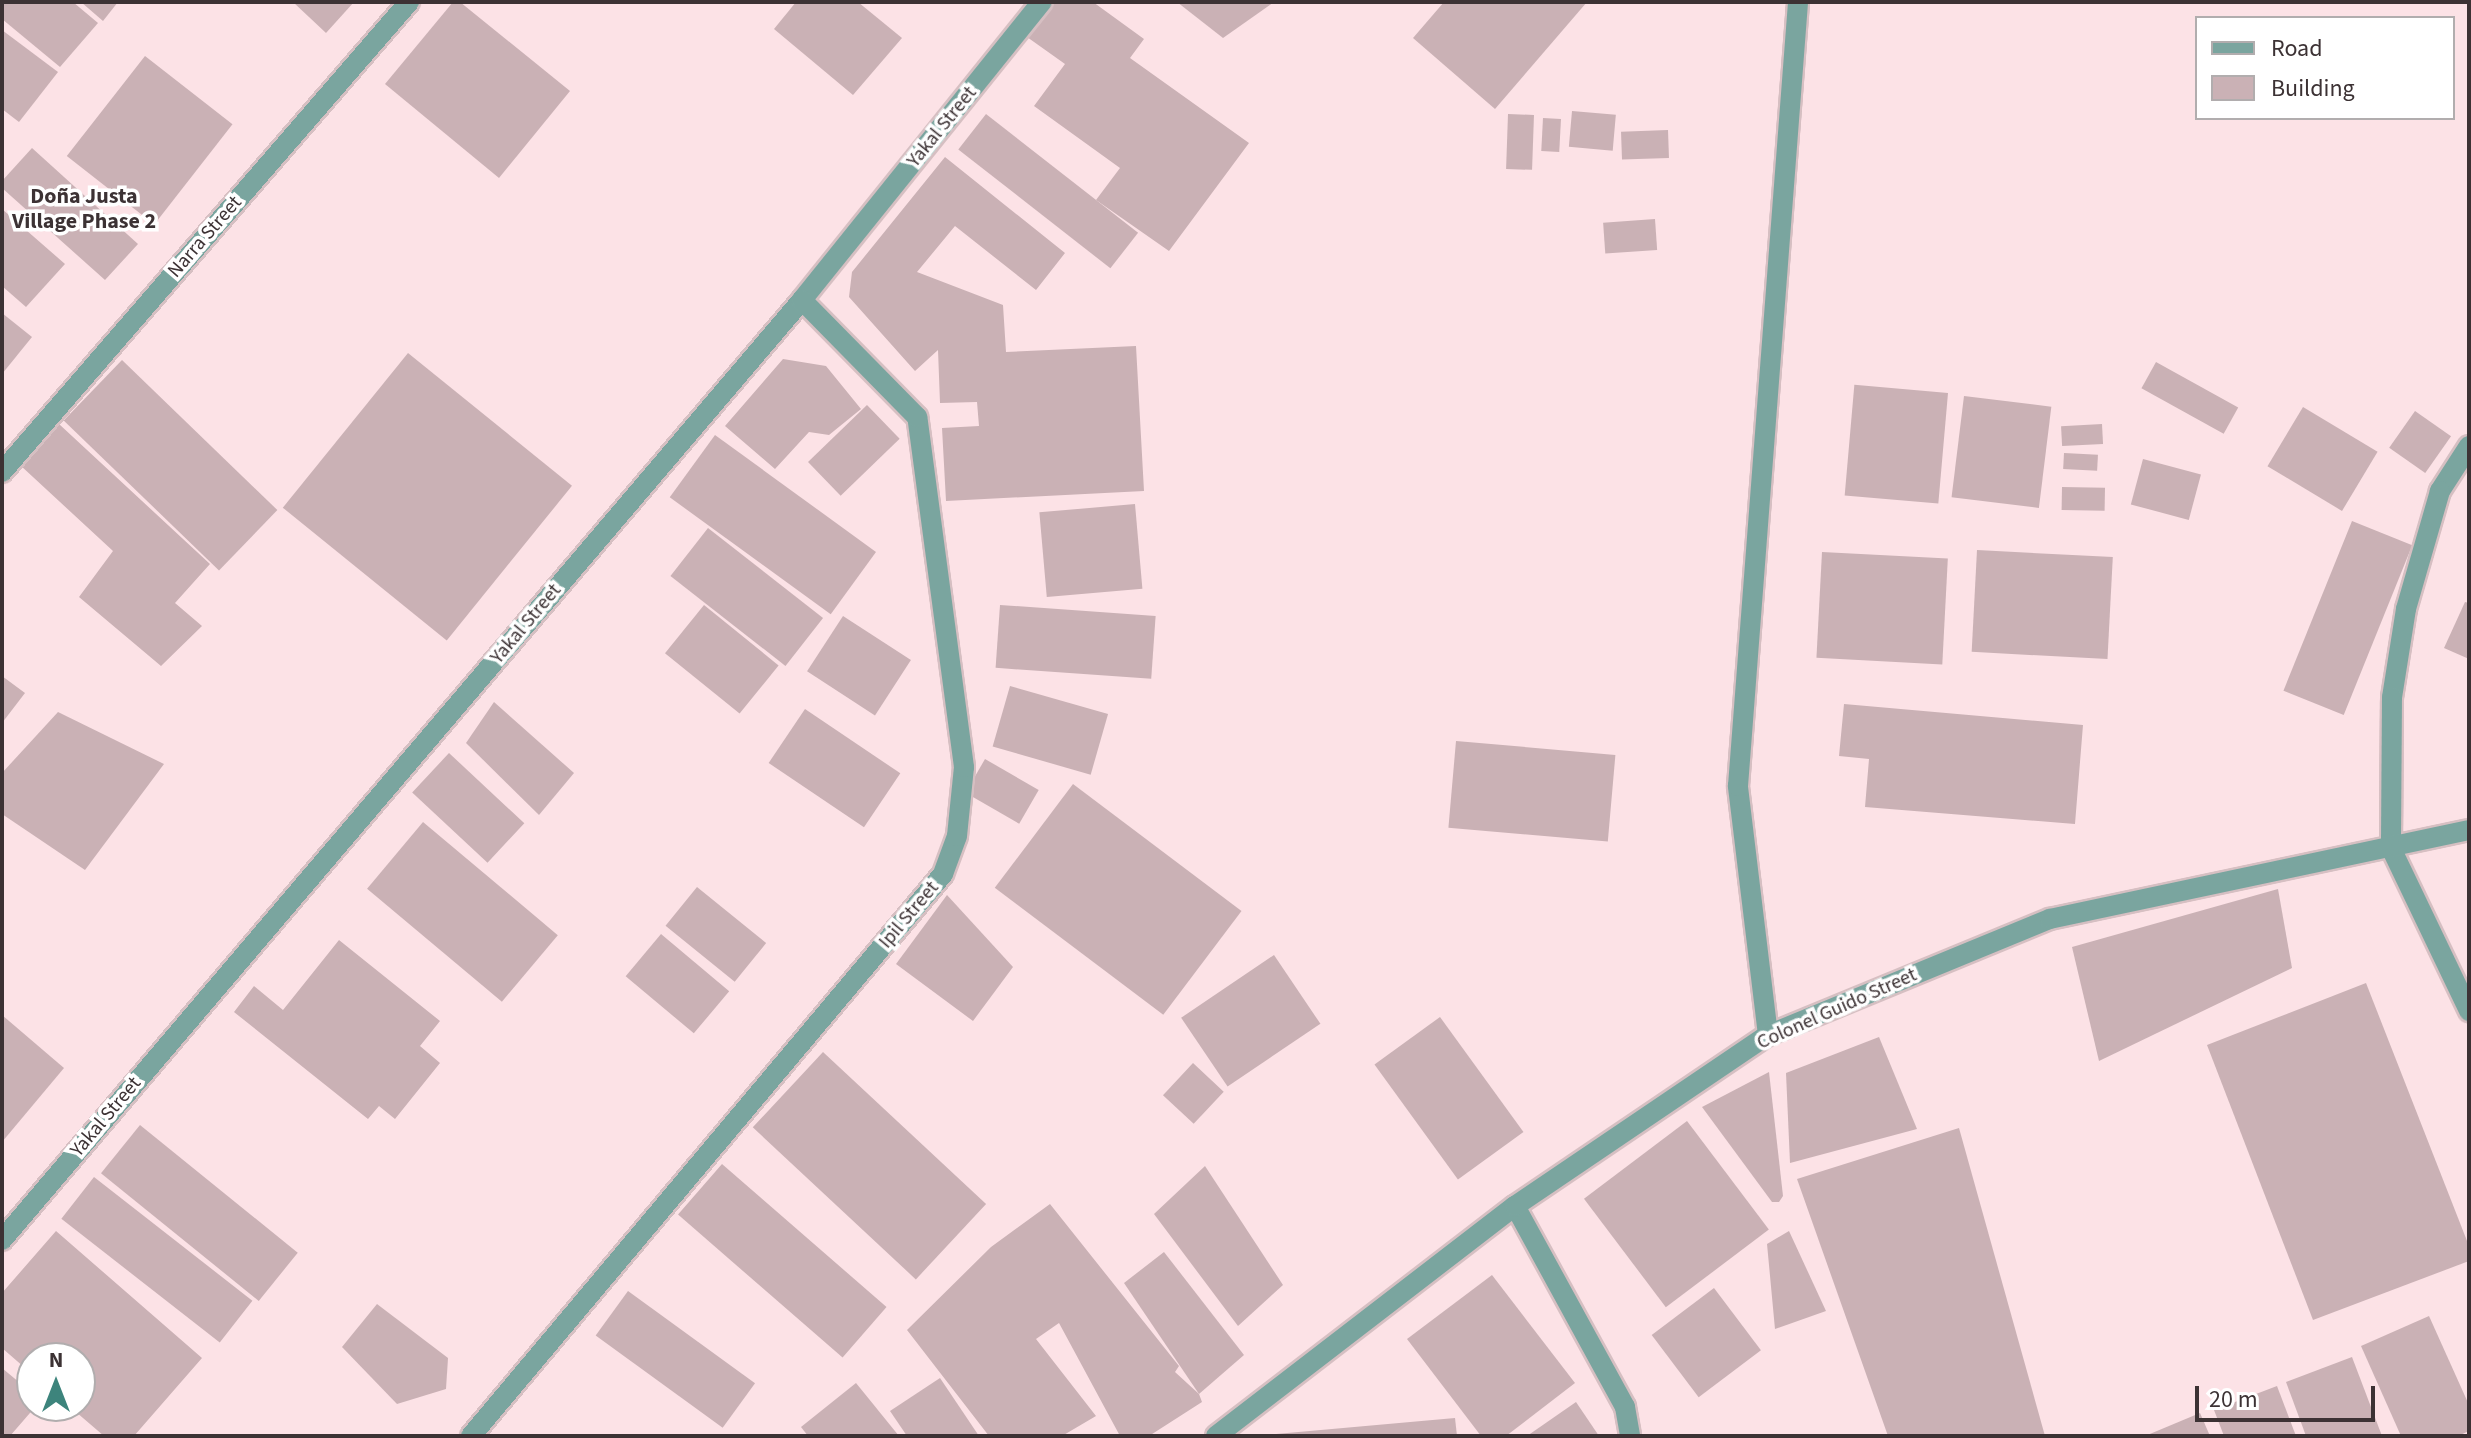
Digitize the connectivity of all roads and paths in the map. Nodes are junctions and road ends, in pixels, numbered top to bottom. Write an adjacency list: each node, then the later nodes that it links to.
1 (409, 2): 6 (street, Narra Street)
2 (1042, 2): 4 (street, Yakal Street)
3 (1798, 2): 10 (street)
4 (802, 300): 12 (street, Yakal Street); 13 (street, Ipil Street)
5 (2469, 446): 8 (street)
6 (2, 472)
7 (2469, 830): 8 (street, Colonel Guido Street)
8 (2391, 848): 9 (street); 10 (street, Colonel Guido Street)
9 (2469, 1011)
10 (1768, 1035): 11 (street, Colonel Guido Street)
11 (1515, 1206): 14 (street, Colonel Guido Street); 15 (street)
12 (2, 1240)
13 (471, 1436)
14 (1216, 1436)
15 (1630, 1436)

